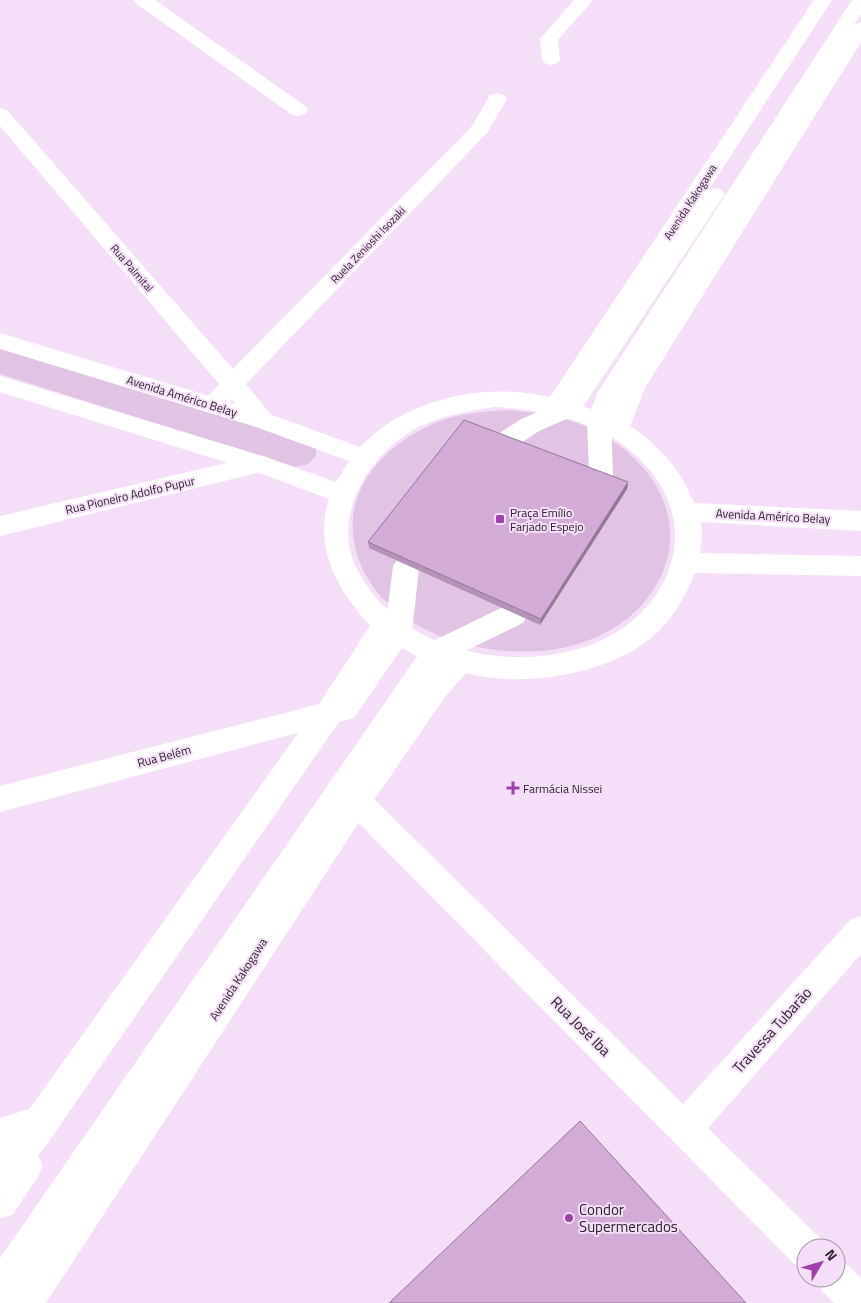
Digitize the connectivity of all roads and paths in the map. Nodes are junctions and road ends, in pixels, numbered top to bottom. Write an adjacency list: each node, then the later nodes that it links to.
1 (143, 0): 9 (main road)
2 (584, 0): 7 (main road)
3 (823, 0): 15 (main road, Avenida Kakogawa)
4 (847, 0): 15 (main road)
5 (861, 0): 17 (main road)
6 (861, 28): 17 (main road)
7 (551, 59)
8 (497, 98): 13 (main road, Ruela Zenioshi Isozaki)
9 (298, 110)
10 (0, 114): 13 (main road, Rua Palmital)
11 (0, 342): 14 (main road, Avenida Américo Belay)
12 (0, 384): 19 (main road)
13 (232, 385): 14 (main road, Ruela Zenioshi Isozaki); 16 (main road, Rua Palmital)
14 (212, 405): 16 (main road, Avenida Américo Belay)
15 (563, 406): 17 (main road); 18 (main road); 20 (main road)
16 (264, 421): 18 (main road, Avenida Américo Belay)
17 (608, 424): 22 (main road); 25 (main road)
18 (363, 457): 21 (main road)
19 (260, 464): 21 (main road); 26 (main road, Rua Pioneiro Adolfo Pupur)
20 (470, 479)
21 (342, 494): 30 (main road)
22 (685, 512): 24 (main road, Avenida Américo Belay); 28 (main road)
23 (440, 518): 30 (main road)
24 (861, 521)
25 (570, 524)
26 (0, 526)
27 (550, 557): 31 (main road)
28 (686, 562): 29 (main road); 31 (main road)
29 (861, 566)
30 (392, 629): 31 (main road); 32 (main road)
31 (448, 657): 34 (main road, Avenida Kakogawa); 43 (main road)
32 (337, 711): 33 (main road, Rua Belém); 36 (main road); 40 (main road)
33 (0, 799)
34 (356, 801): 37 (main road, Rua José Iba); 44 (main road, Avenida Kakogawa)
35 (861, 932): 37 (main road, Travessa Tubarão)
36 (42, 1122): 38 (main road); 39 (main road)
37 (684, 1129): 41 (main road, Rua José Iba)
38 (0, 1135)
39 (0, 1180)
40 (0, 1201)
41 (796, 1240)
42 (845, 1288): 45 (main road)
43 (0, 1290)
44 (24, 1303)
45 (860, 1303)

